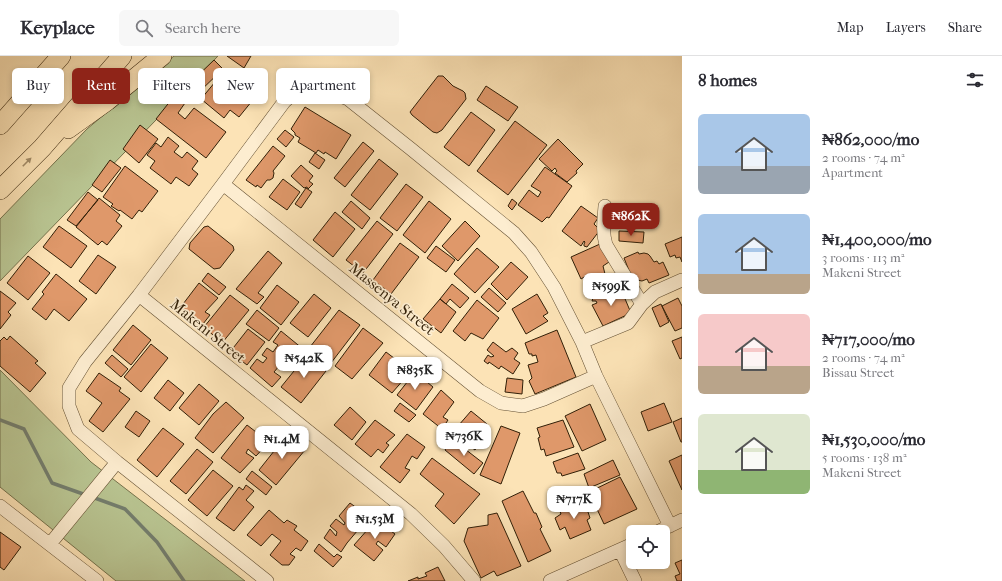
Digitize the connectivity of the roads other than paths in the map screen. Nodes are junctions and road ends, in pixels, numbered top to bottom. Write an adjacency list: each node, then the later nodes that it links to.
1 (43, 56): 5 (highway)
2 (61, 56): 5 (highway)
3 (122, 56): 6 (highway)
4 (162, 56): 6 (highway)
5 (5, 120)
6 (42, 148): 8 (highway, one-way to 6)
7 (223, 184): 11 (street); 13 (street); 14 (street, Massenya Street)
8 (0, 190)
9 (605, 206): 12 (street)
10 (682, 280): 12 (street)
11 (138, 295): 15 (street); 25 (street, Makeni Street)
12 (642, 304): 13 (street)
13 (582, 342): 14 (street)
14 (596, 376): 18 (street)
15 (116, 462): 20 (street); 24 (street)
16 (0, 506): 20 (street)
17 (682, 520): 19 (street)
18 (670, 525)
19 (670, 526)
20 (50, 544): 23 (street)
21 (626, 547): 22 (street)
22 (620, 550): 26 (street); 27 (street)
23 (97, 581)
24 (267, 581)
25 (474, 581)
26 (550, 581)
27 (635, 581)

